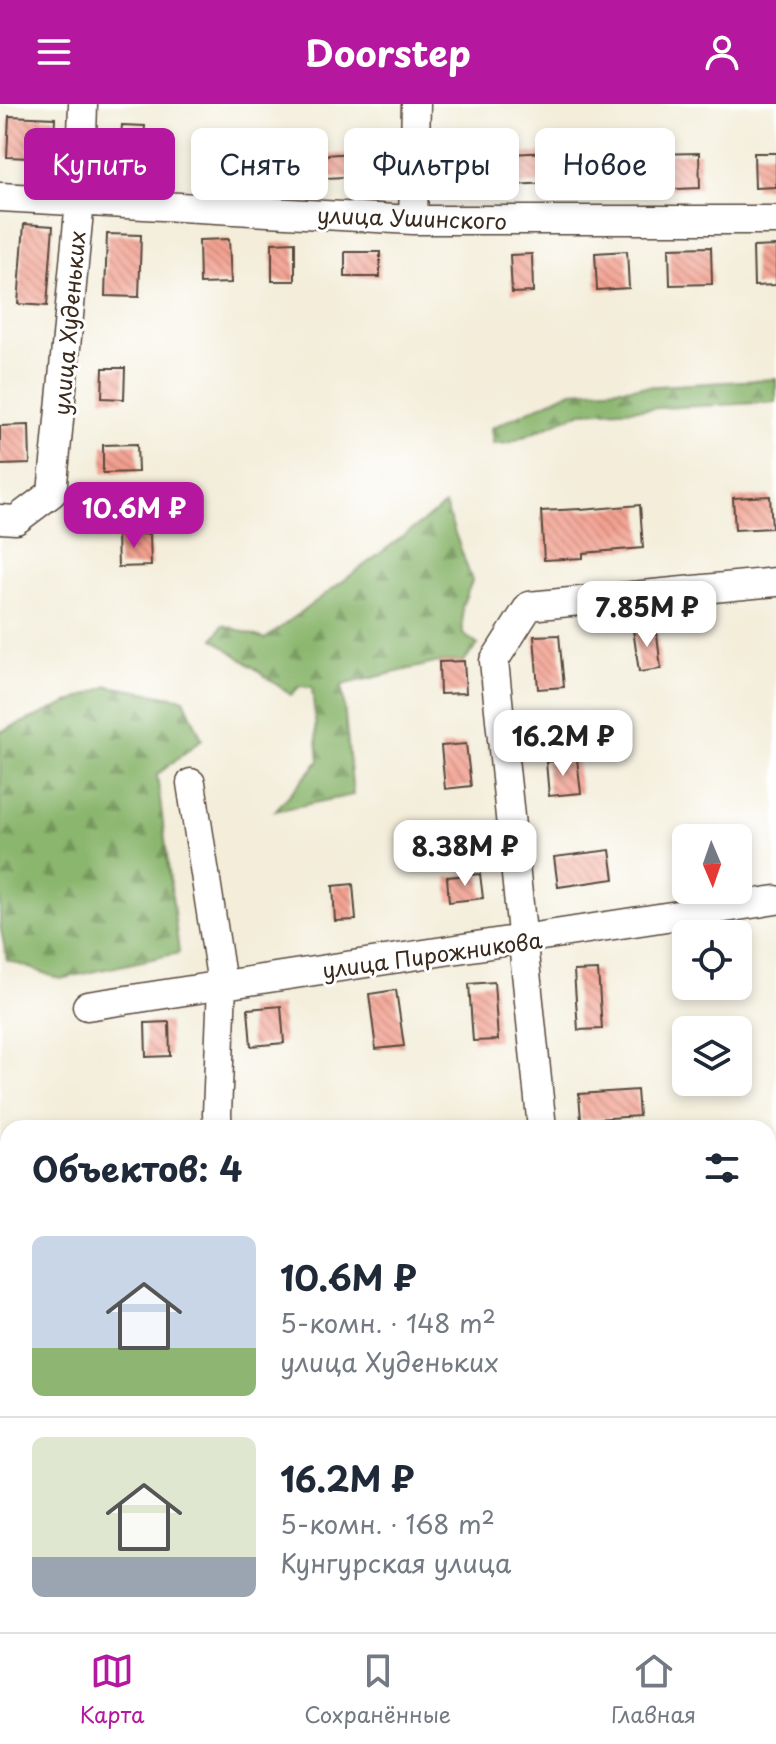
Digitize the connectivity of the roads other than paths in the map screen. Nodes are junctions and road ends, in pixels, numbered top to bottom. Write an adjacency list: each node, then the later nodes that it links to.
1 (83, 104): 4 (street, улица Худеньких)
2 (416, 104): 5 (street)
3 (0, 197): 4 (street, улица Ушинского)
4 (80, 201): 5 (street, улица Ушинского); 7 (street, улица Худеньких)
5 (413, 220): 6 (street, улица Ушинского)
6 (776, 220)
7 (0, 519)
8 (776, 582): 11 (street)
9 (191, 783): 12 (street)
10 (776, 900): 11 (street, улица Пирожникова)
11 (522, 940): 12 (street, улица Пирожникова); 15 (street)
12 (222, 984): 13 (street, улица Пирожникова); 14 (street)
13 (87, 1006)
14 (217, 1120)
15 (541, 1120)

